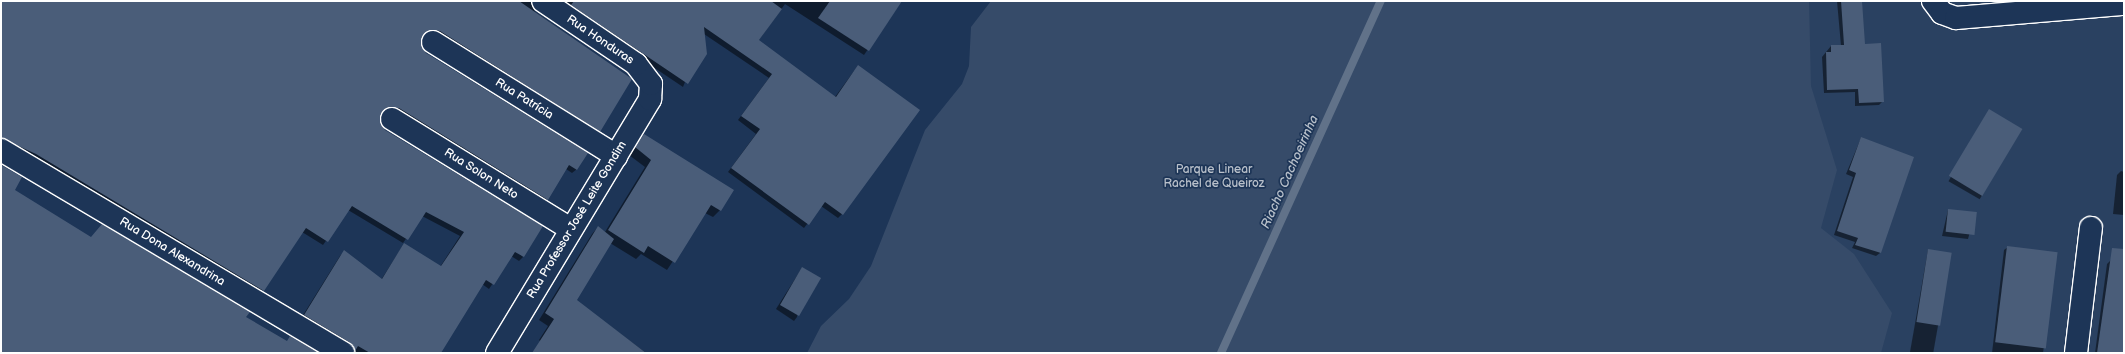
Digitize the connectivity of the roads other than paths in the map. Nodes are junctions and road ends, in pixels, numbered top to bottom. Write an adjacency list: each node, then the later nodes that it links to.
1 (543, 1): 6 (street, Rua Honduras)
2 (1933, 3): 3 (street)
3 (2091, 4): 4 (street)
4 (2124, 4)
5 (433, 42): 9 (street, Rua Patrícia)
6 (651, 84): 9 (street, Rua Professor José Leite Gondim)
7 (392, 118): 11 (street, Rua Solon Neto)
8 (1, 150): 12 (street, Rua Dona Alexandrina)
9 (616, 156): 11 (street, Rua Professor José Leite Gondim)
10 (2091, 228): 14 (street)
11 (571, 229): 13 (street, Rua Professor José Leite Gondim)
12 (343, 353)
13 (497, 353)
14 (2076, 353)

